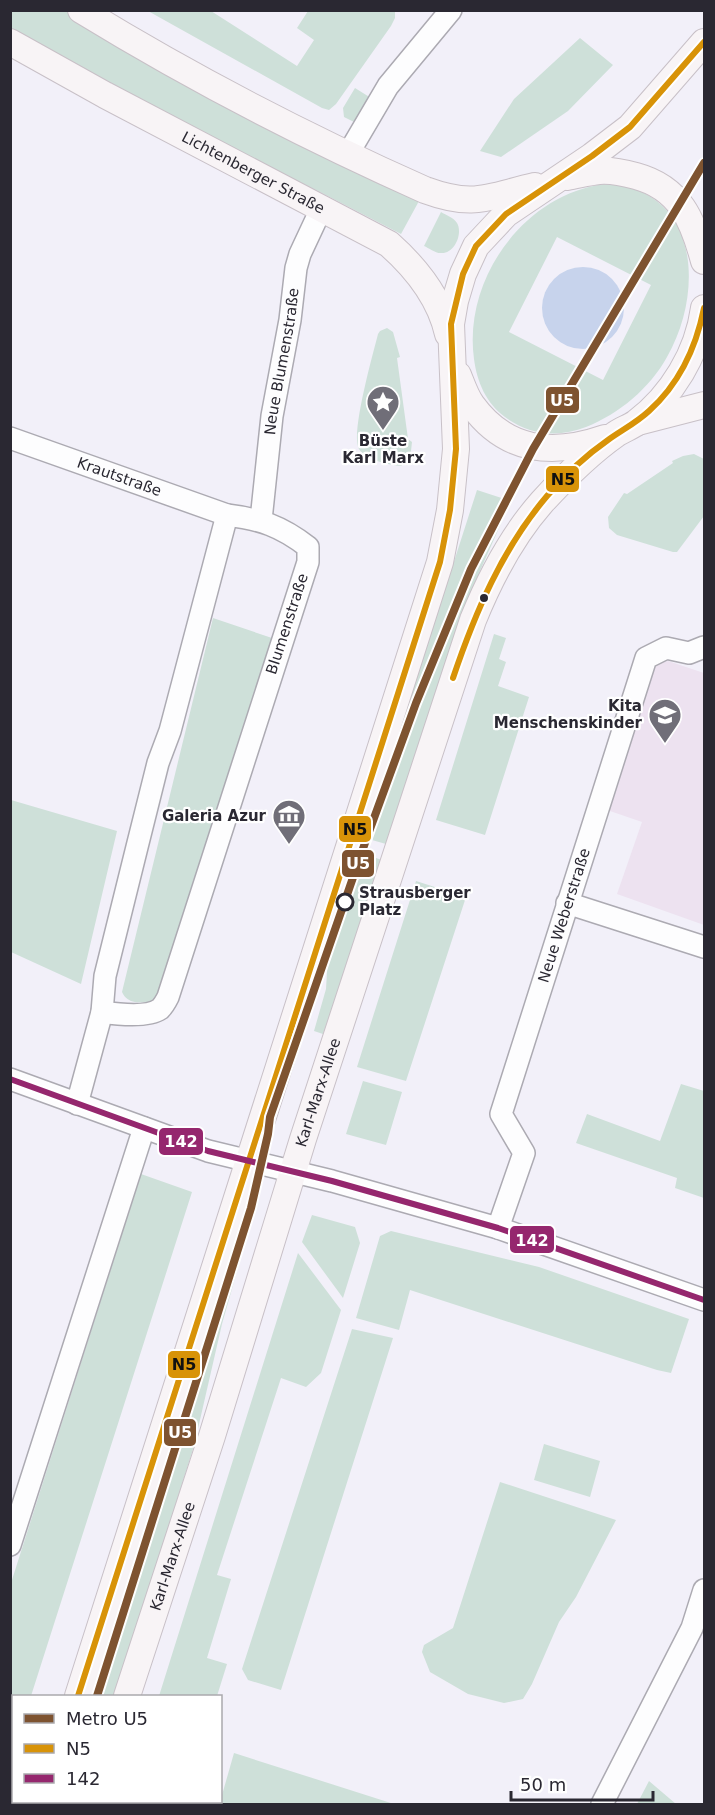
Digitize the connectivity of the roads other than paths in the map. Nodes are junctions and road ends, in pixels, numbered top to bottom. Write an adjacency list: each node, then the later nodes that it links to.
1 (81, 10): 5 (main road)
2 (439, 14): 5 (street)
3 (10, 42): 7 (main road, Lichtenberger Straße)
4 (705, 42): 6 (main road)
5 (348, 154): 6 (main road)
6 (554, 181): 8 (main road); 10 (main road)
7 (322, 207): 10 (main road, Lichtenberger Straße); 15 (street, Neue Blumenstraße)
8 (705, 261)
9 (705, 308): 12 (main road)
10 (451, 347): 12 (main road); 23 (main road)
11 (705, 405): 12 (main road)
12 (626, 429): 24 (main road, Karl-Marx-Allee)
13 (10, 438): 14 (street, Krautstraße)
14 (227, 515): 15 (street, Blumenstraße); 19 (street)
15 (261, 520): 19 (street, Blumenstraße)
16 (705, 647): 17 (street, Neue Weberstraße)
17 (567, 903): 18 (street); 25 (street, Neue Weberstraße)
18 (705, 947)
19 (102, 1012): 21 (street)
20 (10, 1079): 21 (street)
21 (77, 1104): 22 (street)
22 (144, 1128): 23 (street); 27 (street)
23 (249, 1162): 24 (street); 30 (main road)
24 (293, 1172): 25 (street); 31 (main road, Karl-Marx-Allee)
25 (498, 1228): 26 (street)
26 (705, 1300)
27 (10, 1545)
28 (705, 1590): 29 (street)
29 (698, 1621): 32 (street)
30 (78, 1695)
31 (127, 1695)
32 (602, 1804)

